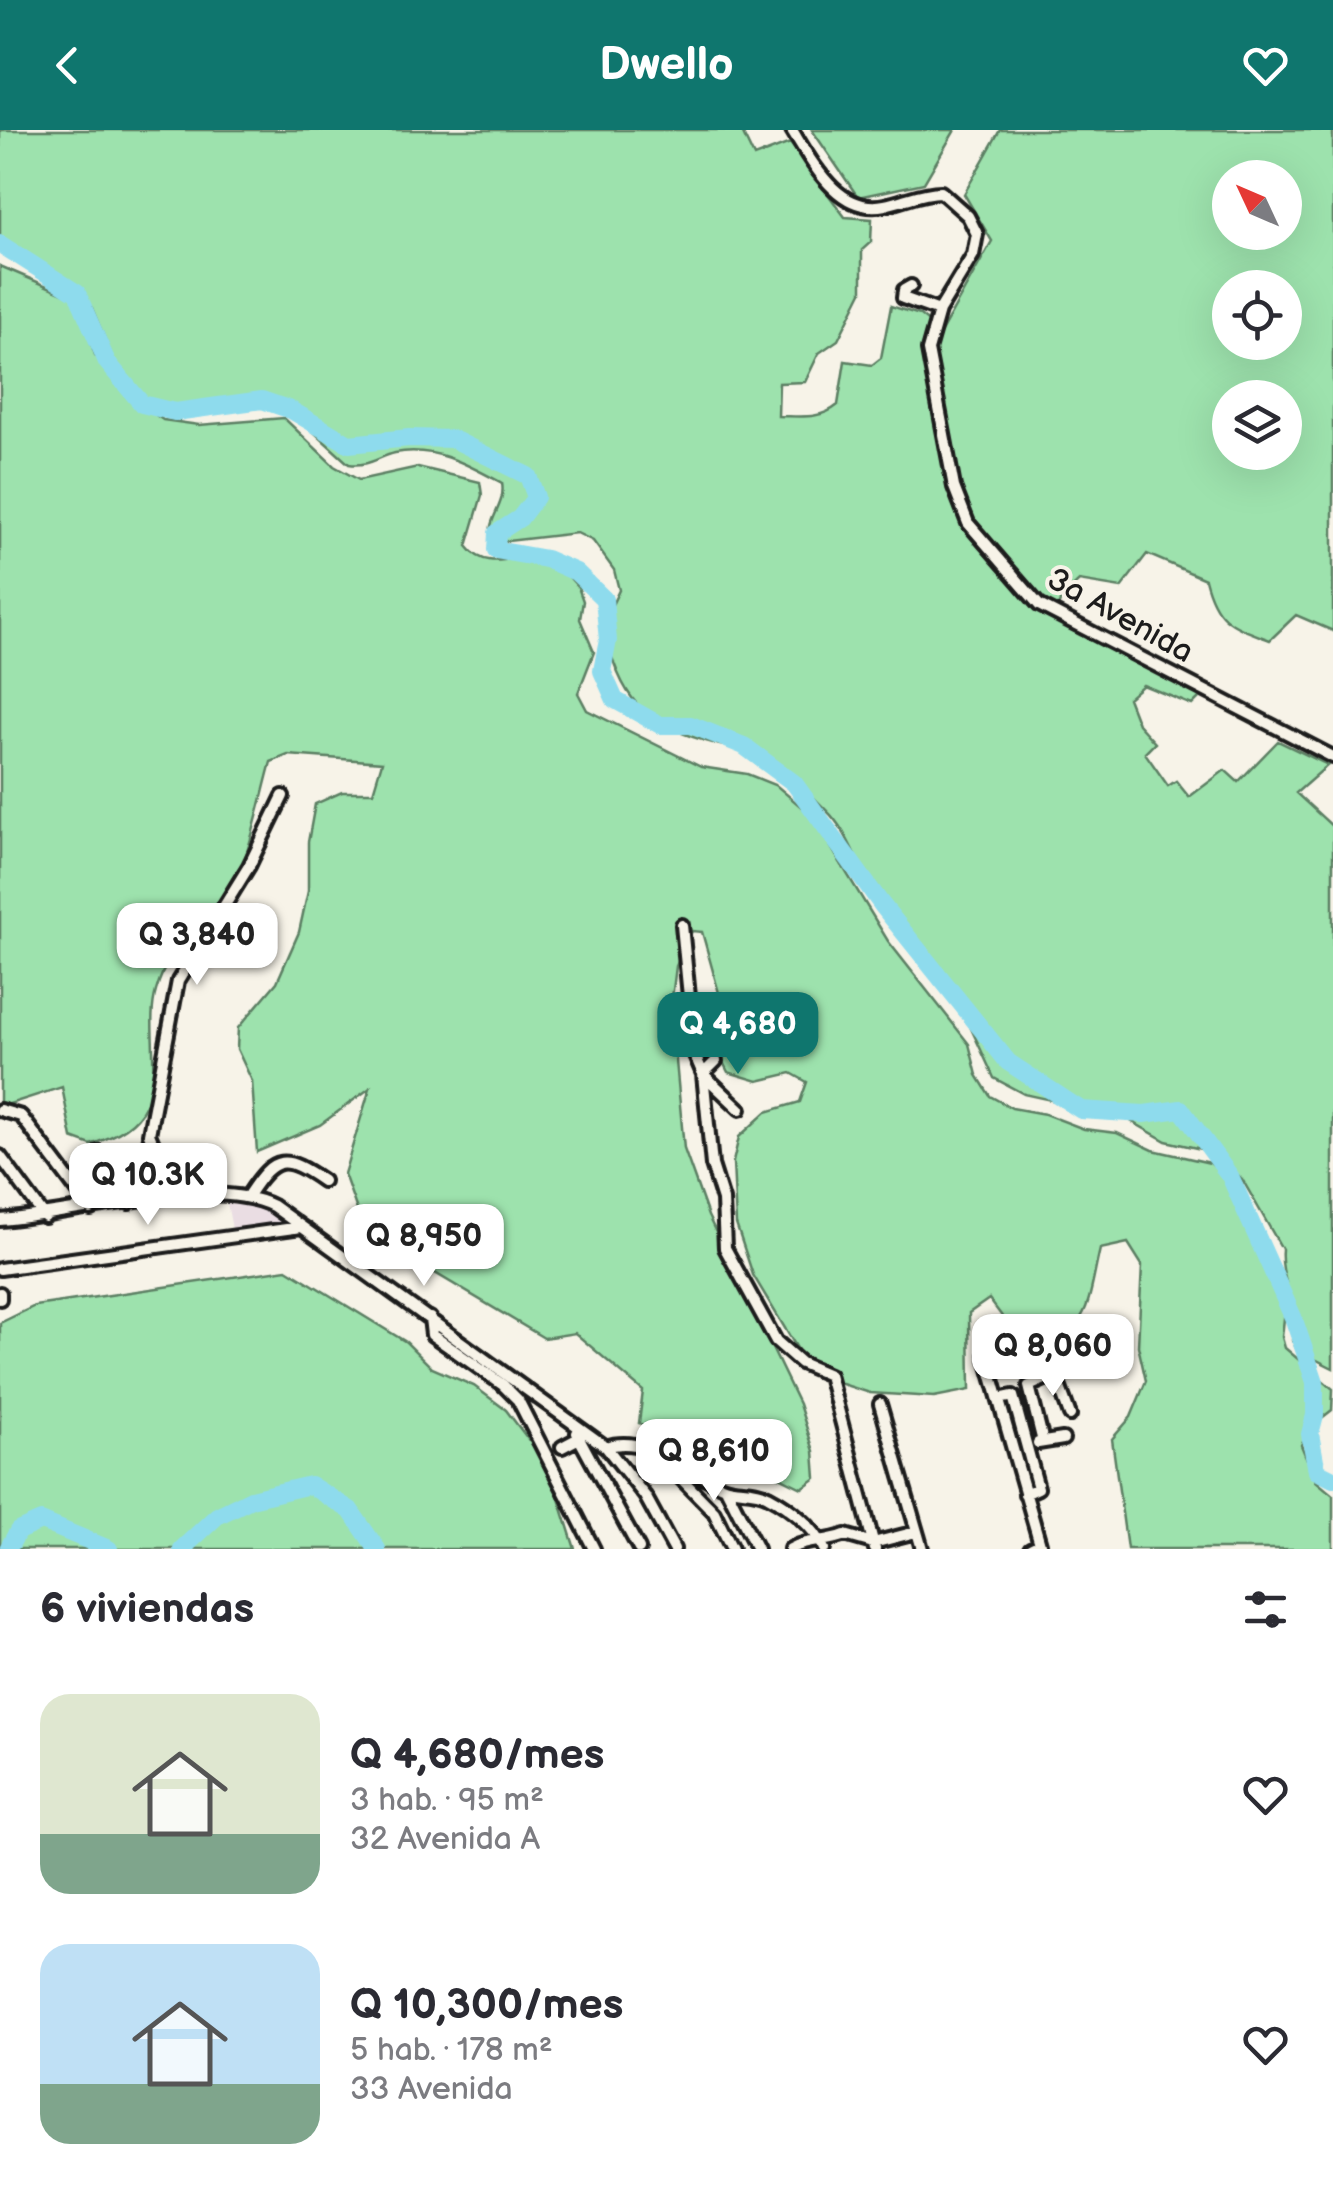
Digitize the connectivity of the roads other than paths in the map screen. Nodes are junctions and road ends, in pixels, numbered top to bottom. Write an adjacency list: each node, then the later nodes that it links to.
1 (792, 130): 3 (street, 3a Avenida)
2 (910, 286): 3 (street)
3 (938, 311): 4 (street, 3a Avenida)
4 (1333, 757)
5 (283, 796): 15 (street)
6 (682, 925): 8 (street)
7 (716, 1061): 8 (street)
8 (703, 1074): 9 (street); 41 (street)
9 (740, 1109)
10 (0, 1110): 17 (street)
11 (99, 1152): 16 (street)
12 (0, 1156): 18 (street)
13 (324, 1180): 14 (street)
14 (249, 1194): 15 (street); 20 (street)
15 (190, 1196): 16 (street)
16 (129, 1203): 17 (street)
17 (91, 1209): 18 (street)
18 (45, 1216): 19 (street)
19 (0, 1220)
20 (302, 1227): 21 (street); 22 (street)
21 (0, 1269)
22 (430, 1318): 29 (street); 42 (street)
23 (1054, 1348): 25 (street)
24 (986, 1355): 26 (street)
25 (1045, 1379): 28 (street); 32 (street)
26 (999, 1399): 33 (street); 38 (street)
27 (880, 1404): 39 (street)
28 (1070, 1415)
29 (574, 1424): 30 (street); 35 (street)
30 (579, 1438): 34 (street); 43 (street)
31 (1063, 1440): 32 (street)
32 (1043, 1442): 33 (street)
33 (1027, 1444): 38 (street)
34 (562, 1447)
35 (606, 1447): 36 (street); 44 (street)
36 (657, 1453): 37 (street); 45 (street)
37 (726, 1488): 40 (street); 46 (street)
38 (1025, 1494): 49 (street)
39 (916, 1532): 41 (street); 48 (street)
40 (823, 1546): 41 (street); 47 (street)
41 (874, 1546)
42 (594, 1549)
43 (639, 1549)
44 (674, 1549)
45 (732, 1549)
46 (757, 1549)
47 (790, 1549)
48 (922, 1549)
49 (1030, 1549)

